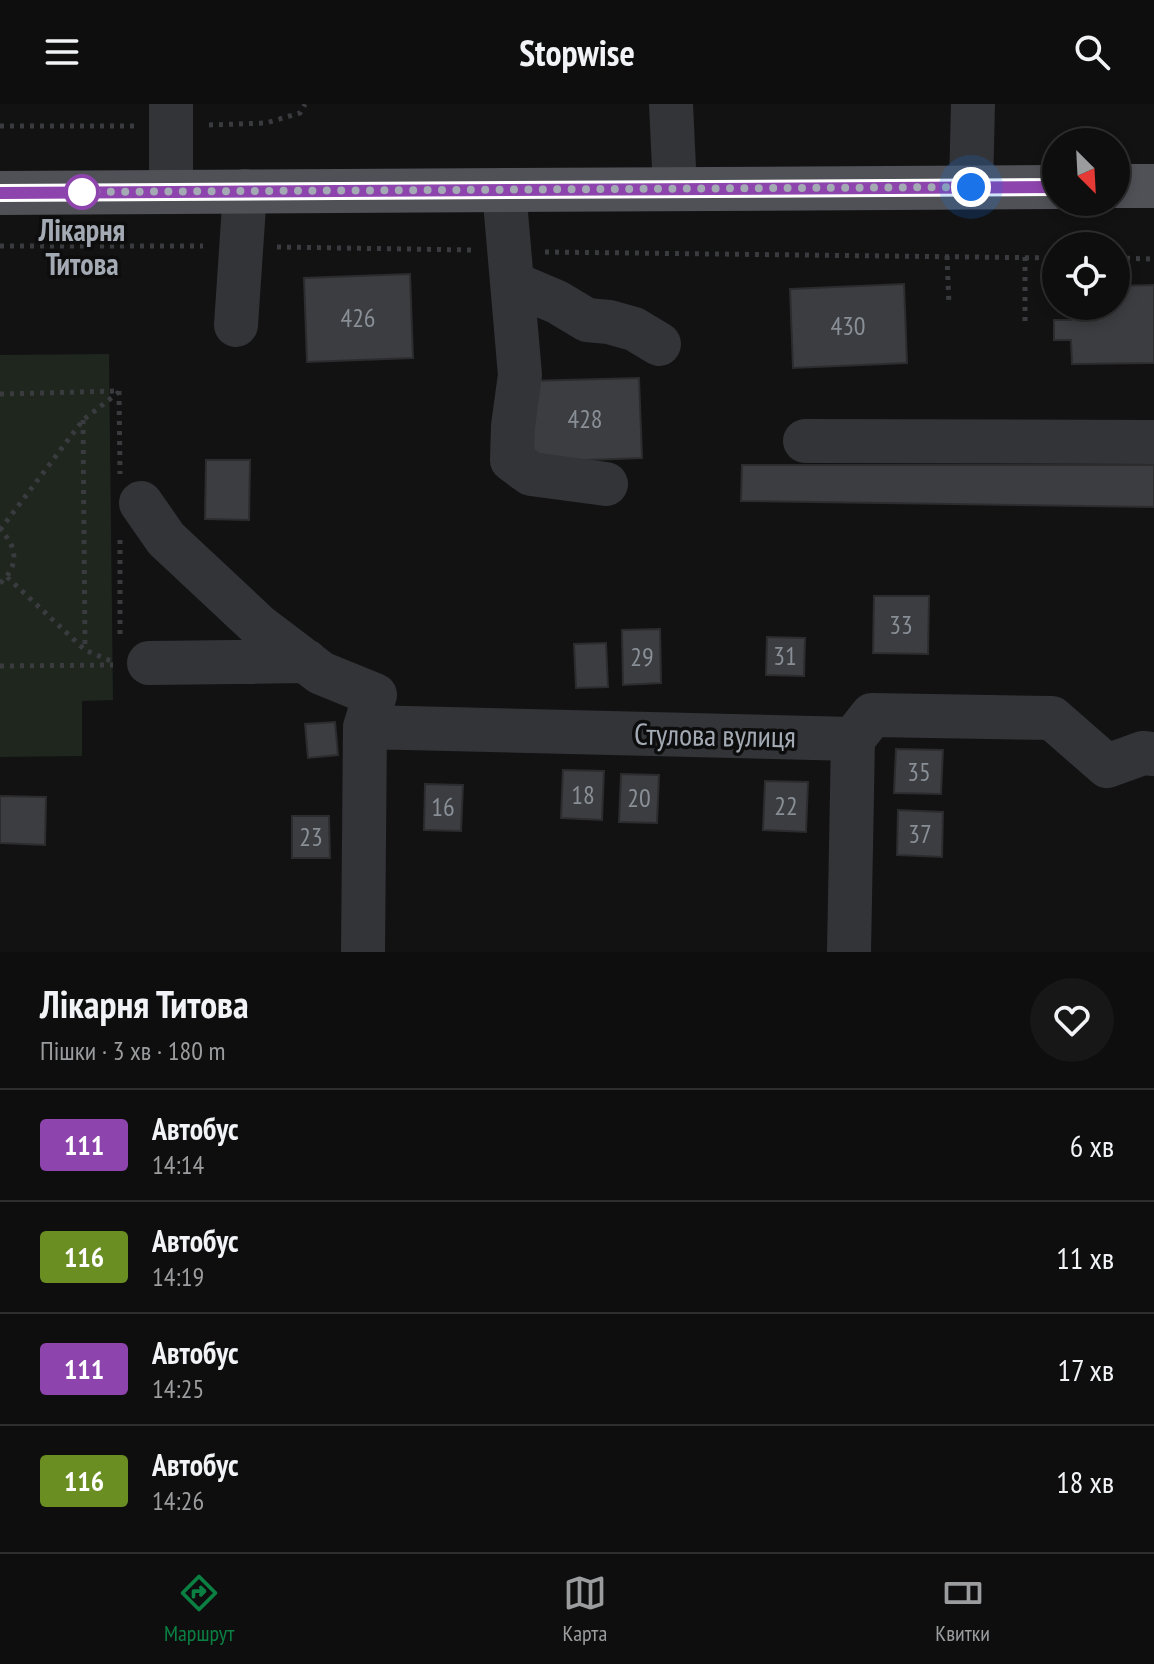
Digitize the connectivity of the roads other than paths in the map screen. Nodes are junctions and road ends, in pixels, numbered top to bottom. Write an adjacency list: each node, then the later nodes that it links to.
1 (671, 104): 8 (street)
2 (973, 104): 6 (street)
3 (171, 115): 11 (street)
4 (1130, 186): 5 (main road)
5 (1154, 186)
6 (971, 187): 7 (main road); 8 (main road)
7 (1042, 187)
8 (675, 189): 9 (main road)
9 (504, 190): 10 (main road); 13 (street)
10 (245, 191): 11 (main road); 14 (street)
11 (171, 192): 12 (main road)
12 (0, 193)
13 (512, 283): 15 (street); 18 (street)
14 (236, 325)
15 (659, 344)
16 (805, 441): 17 (street)
17 (1154, 442)
18 (606, 484)
19 (127, 505): 21 (street)
20 (135, 656): 21 (street)
21 (306, 661): 22 (street)
22 (370, 711): 23 (street, Стулова вулиця); 25 (street)
23 (853, 739): 24 (street); 26 (street)
24 (1154, 754)
25 (363, 952)
26 (849, 952)

